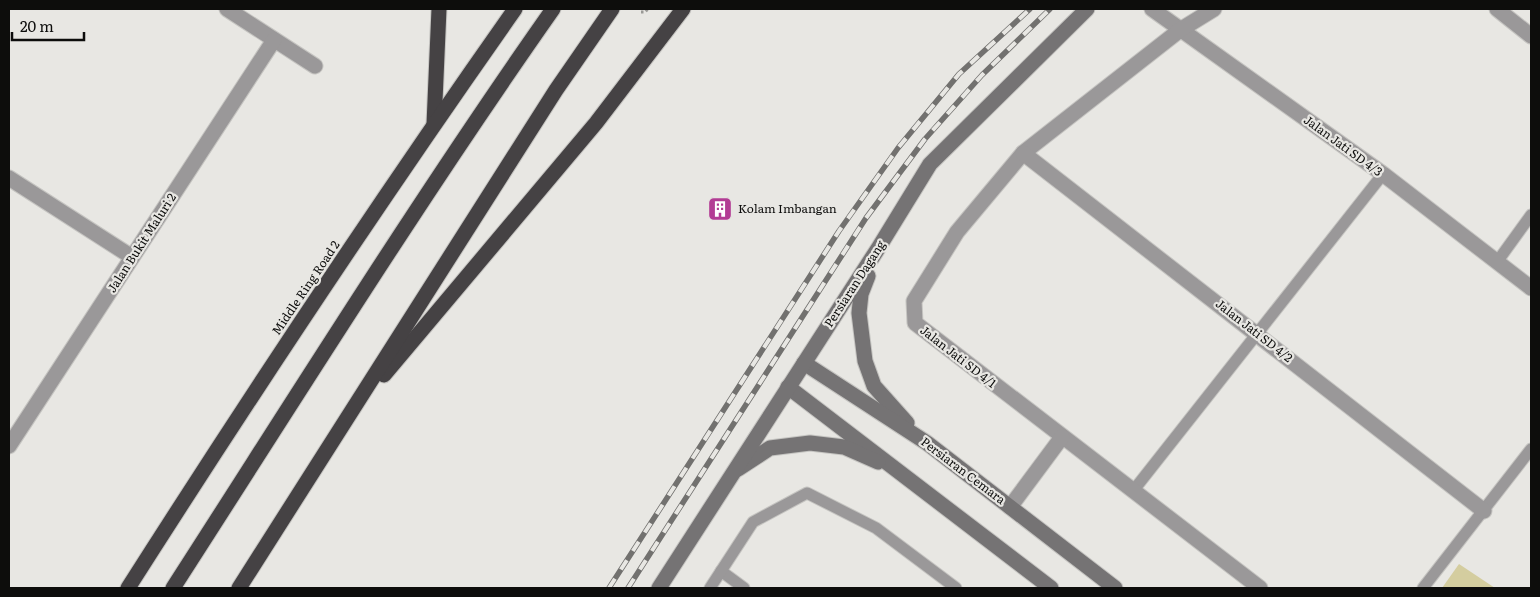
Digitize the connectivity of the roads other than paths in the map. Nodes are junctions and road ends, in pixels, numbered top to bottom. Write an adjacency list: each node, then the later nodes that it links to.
1 (226, 9): 13 (street)
2 (439, 9): 15 (highway)
3 (515, 9): 15 (highway, Middle Ring Road 2)
4 (553, 9): 39 (highway)
5 (610, 9): 27 (highway)
6 (683, 9): 27 (highway)
7 (1087, 9): 20 (main road, Persiaran Dagang)
8 (1152, 9): 11 (street, Jalan Jati SD 4/3)
9 (1214, 9): 11 (street, Jalan Jati SD 4/1)
10 (1497, 9): 12 (street)
11 (1180, 30): 16 (street, Jalan Jati SD 4/1); 17 (street, Jalan Jati SD 4/3)
12 (1531, 36)
13 (274, 40): 14 (street); 21 (street, Jalan Bukit Maluri 2)
14 (315, 66)
15 (434, 124): 38 (highway, Middle Ring Road 2)
16 (1023, 153): 24 (street, Jalan Jati SD 4/2); 28 (street, Jalan Jati SD 4/1)
17 (1382, 174): 22 (street, Jalan Jati SD 4/3); 24 (lane)
18 (9, 178): 21 (street)
19 (1531, 215): 22 (lane)
20 (879, 247): 25 (main road, Persiaran Dagang); 29 (main road)
21 (132, 257): 30 (street, Jalan Bukit Maluri 2)
22 (1497, 262): 23 (street, Jalan Jati SD 4/3)
23 (1531, 288)
24 (1257, 334): 34 (lane); 36 (street, Jalan Jati SD 4/2)
25 (804, 363): 26 (main road, Persiaran Dagang); 29 (main road, Persiaran Cemara)
26 (788, 387): 32 (main road, Persiaran Dagang); 33 (main road)
27 (343, 424): 40 (highway)
28 (1062, 437): 34 (street, Jalan Jati SD 4/1); 35 (street)
29 (927, 443): 35 (main road, Persiaran Cemara)
30 (9, 446)
31 (1531, 449): 36 (lane)
32 (733, 472): 33 (main road); 41 (main road, Persiaran Dagang)
33 (900, 472): 45 (main road)
34 (1133, 491): 47 (street, Jalan Jati SD 4/1)
35 (1010, 507): 46 (main road, Persiaran Cemara)
36 (1484, 510): 48 (lane)
37 (721, 571): 42 (lane); 43 (lane); 44 (lane)
38 (128, 588)
39 (173, 588)
40 (238, 588)
41 (659, 588)
42 (710, 588)
43 (744, 588)
44 (956, 588)
45 (1051, 588)
46 (1116, 588)
47 (1260, 588)
48 (1423, 588)

